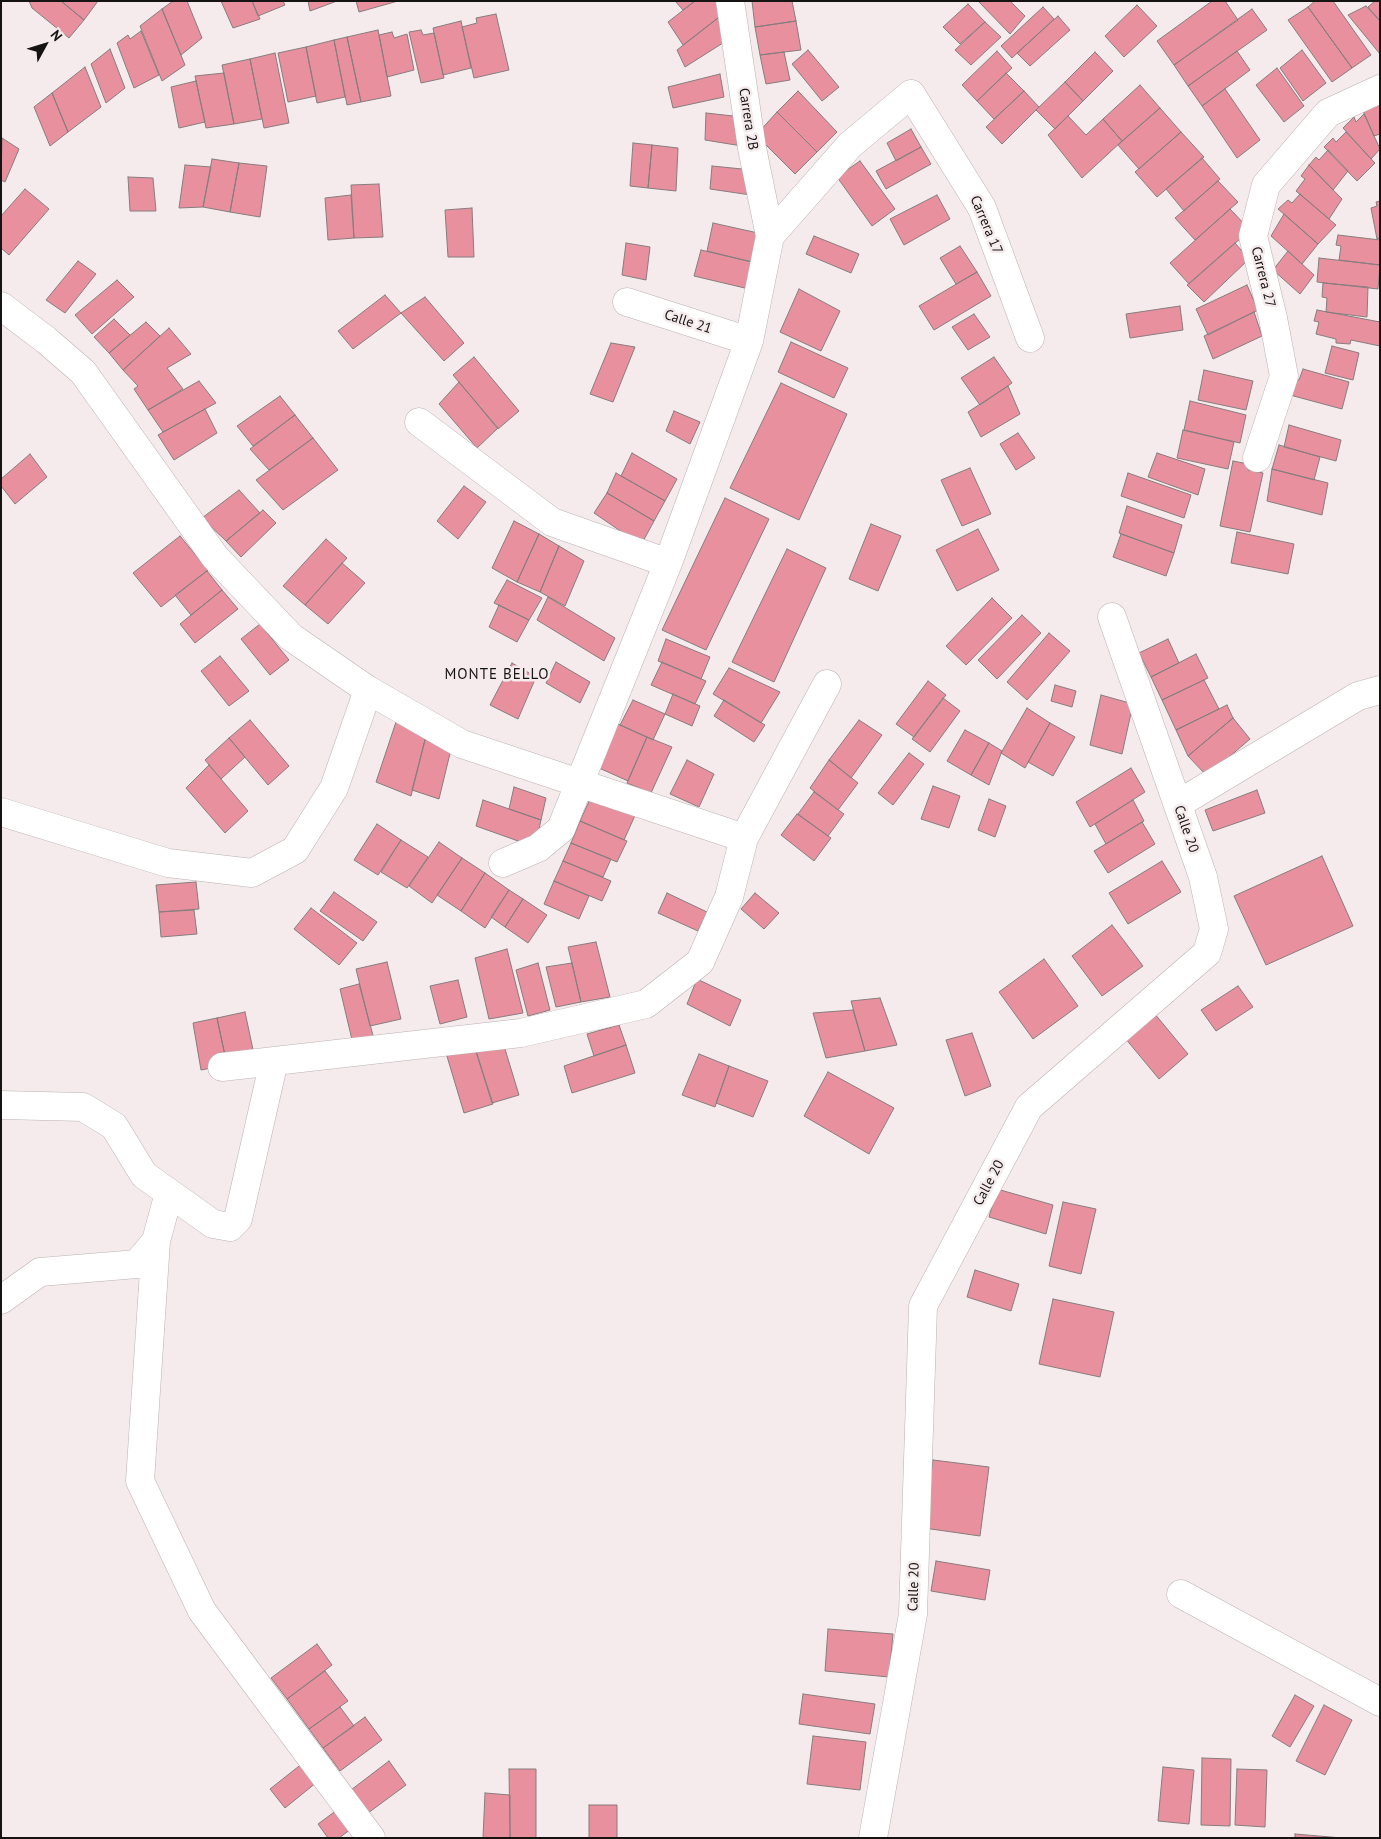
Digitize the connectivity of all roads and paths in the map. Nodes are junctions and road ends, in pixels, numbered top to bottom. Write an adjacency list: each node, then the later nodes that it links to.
1 (730, 1): 3 (street, Carrera 2B)
2 (1380, 89): 9 (street, Carrera 27)
3 (770, 236): 6 (street, Carrera 17); 7 (street)
4 (627, 302): 7 (street, Calle 21)
5 (1, 306): 13 (street)
6 (1030, 338)
7 (749, 341): 10 (street)
8 (418, 422): 10 (street)
9 (1257, 458)
10 (668, 563): 15 (street)
11 (1112, 617): 16 (street, Calle 20)
12 (827, 684): 18 (street)
13 (368, 690): 15 (street); 17 (street)
14 (1380, 690): 16 (street)
15 (580, 782): 18 (street); 19 (street)
16 (1178, 804): 29 (street, Calle 20)
17 (1, 812)
18 (744, 838): 20 (street)
19 (503, 863)
20 (274, 1061): 21 (street); 23 (street)
21 (222, 1067)
22 (1, 1105): 23 (street)
23 (169, 1193): 24 (street)
24 (156, 1240): 25 (street); 28 (street)
25 (1, 1300)
26 (1181, 1594): 27 (street)
27 (1380, 1702)
28 (371, 1838)
29 (873, 1838)

